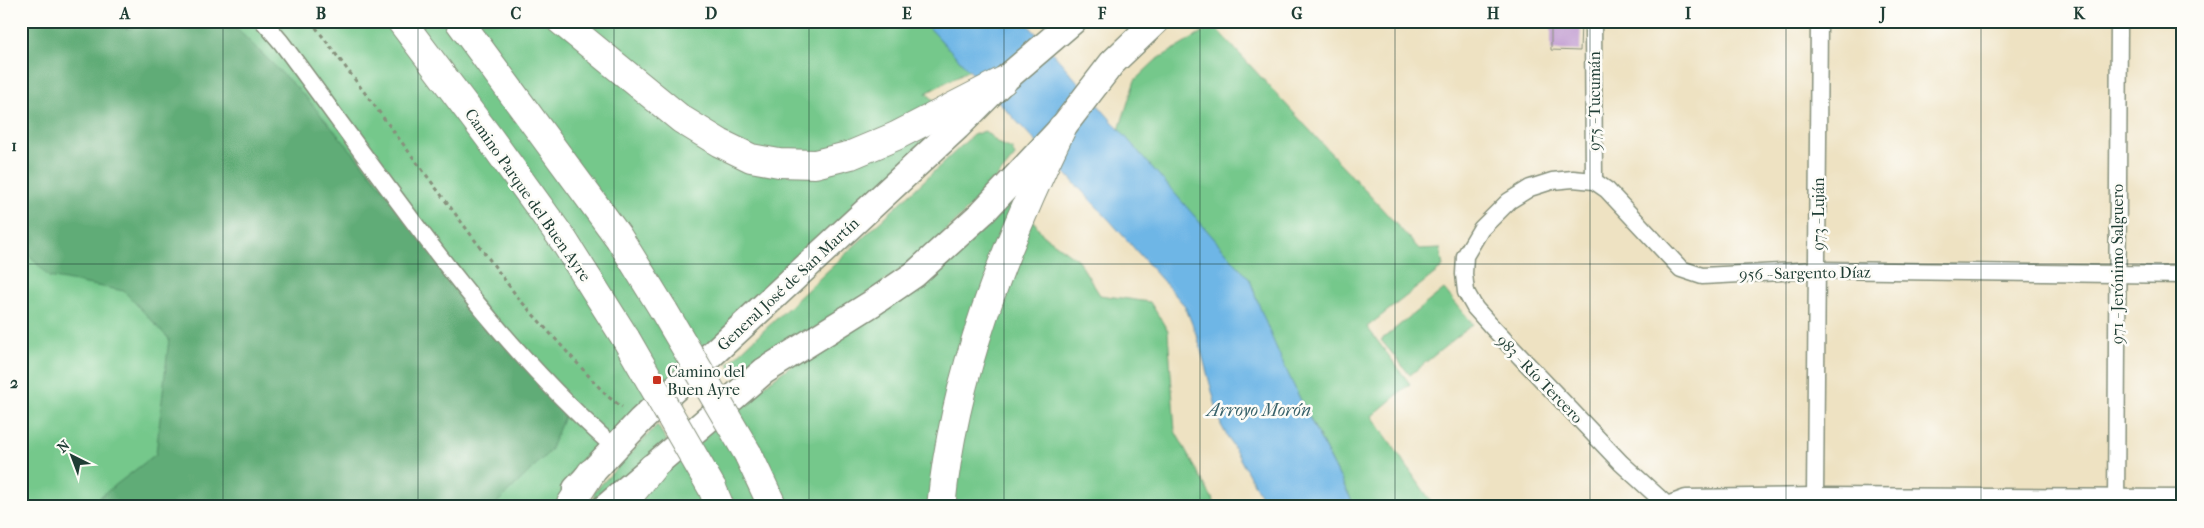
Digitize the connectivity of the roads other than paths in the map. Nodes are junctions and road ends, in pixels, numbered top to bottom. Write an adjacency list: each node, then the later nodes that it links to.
1 (263, 21): 18 (street)
2 (400, 21): 22 (highway, Camino Parque del Buen Ayre, bridge)
3 (459, 21): 30 (highway, bridge)
4 (561, 21): 11 (highway)
5 (1156, 21): 12 (main road)
6 (1593, 21): 13 (street, 975 - Tucumán)
7 (1819, 21): 15 (street, 973 - Luján)
8 (2119, 21): 16 (street, 971 - Jerónimo Salguero)
9 (1072, 22): 10 (main road)
10 (1003, 81): 11 (highway)
11 (951, 119): 18 (main road, General José de San Martín)
12 (1062, 128): 14 (highway)
13 (1594, 181): 15 (street, 956 - Sargento Díaz); 25 (street, 983 - Río Tercero)
14 (1018, 192): 19 (main road); 31 (highway)
15 (1818, 270): 16 (street, 956 - Sargento Díaz); 21 (street, 973 - Luján)
16 (2116, 273): 17 (street, 956 - Sargento Díaz); 24 (street, 971 - Jerónimo Salguero)
17 (2183, 274)
18 (614, 447): 20 (main road, General José de San Martín)
19 (652, 468): 28 (main road); 29 (highway)
20 (592, 473): 26 (main road, General José de San Martín); 27 (highway)
21 (1815, 496): 24 (street); 25 (street)
22 (716, 498)
23 (2183, 498): 24 (street)
24 (2116, 502)
25 (1668, 506)
26 (557, 507)
27 (569, 507)
28 (606, 507)
29 (620, 507)
30 (772, 507)
31 (941, 507)

